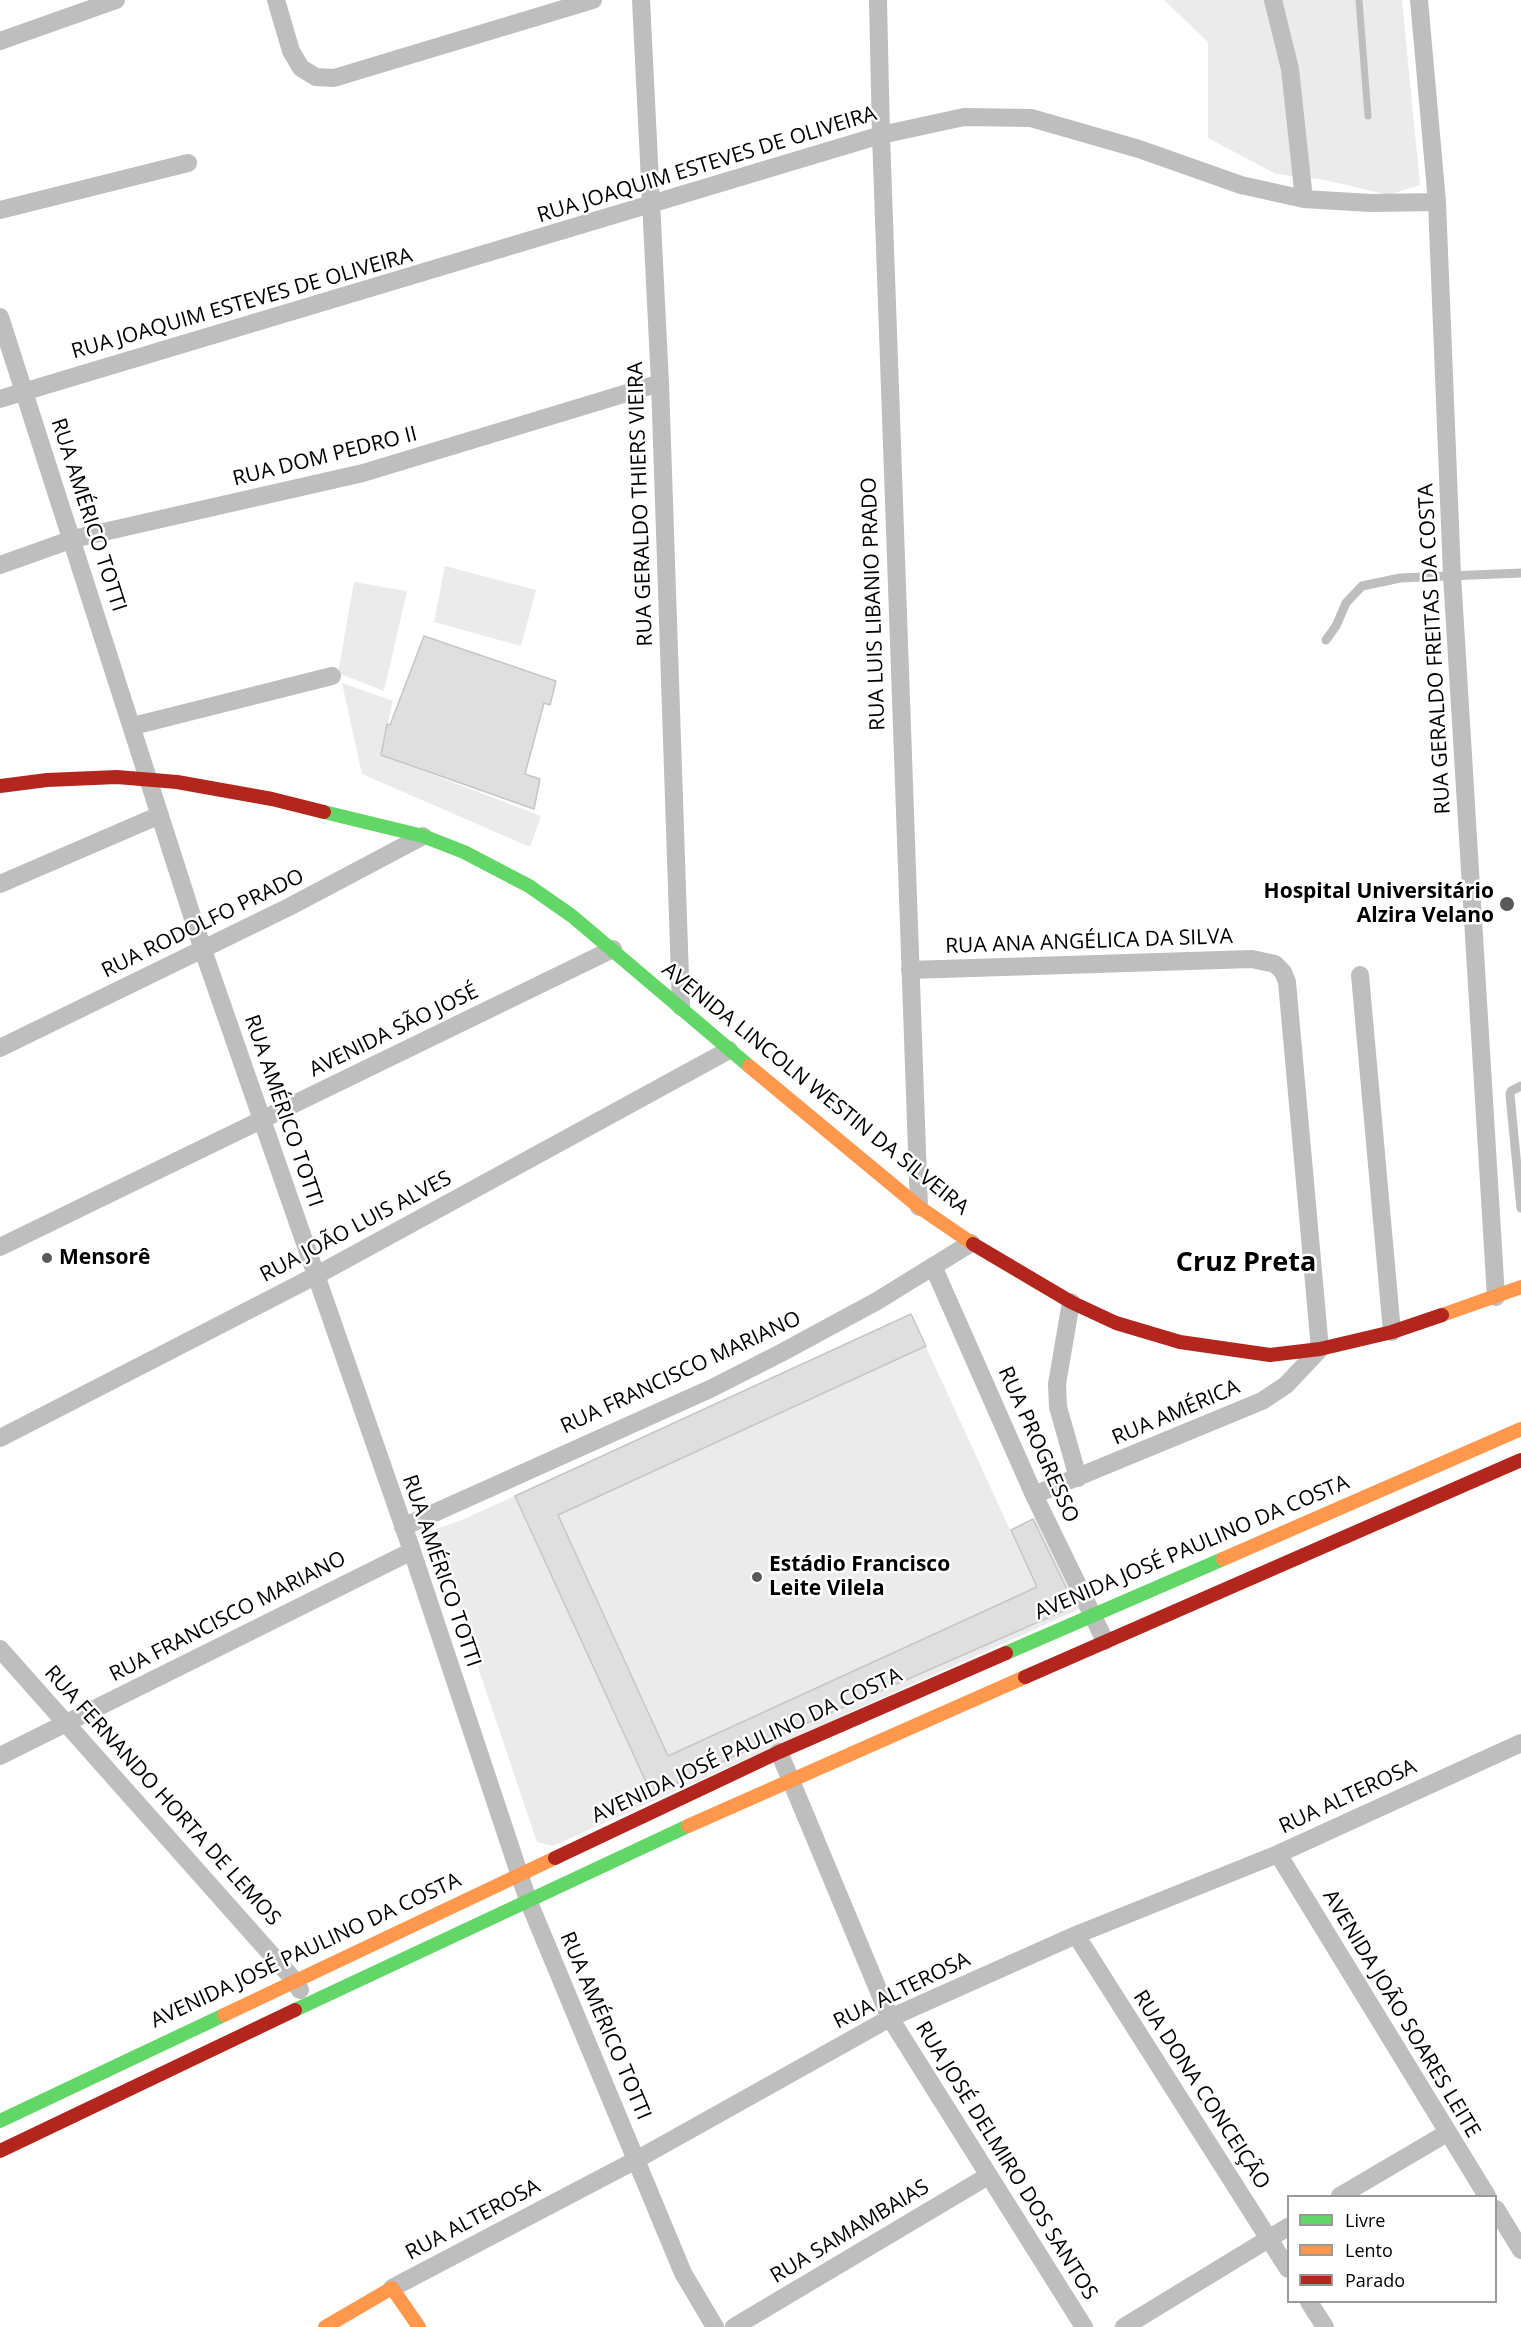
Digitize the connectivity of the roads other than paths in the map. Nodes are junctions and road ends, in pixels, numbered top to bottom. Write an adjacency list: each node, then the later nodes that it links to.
1 (116, 0): 8 (street)
2 (276, 0): 3 (street)
3 (593, 0)
4 (641, 0): 13 (street, RUA GERALDO THIERS VIEIRA)
5 (878, 0): 9 (street, RUA LUIS LIBANIO PRADO)
6 (1273, 0): 11 (street)
7 (1419, 0): 12 (street, RUA GERALDO FREITAS DA COSTA)
8 (0, 41)
9 (881, 135): 11 (street, RUA JOAQUIM ESTEVES DE OLIVEIRA); 13 (street, RUA JOAQUIM ESTEVES DE OLIVEIRA); 33 (street, RUA LUIS LIBANIO PRADO)
10 (188, 163): 14 (street)
11 (1304, 199): 12 (street, RUA JOAQUIM ESTEVES DE OLIVEIRA)
12 (1437, 201): 22 (street, RUA GERALDO FREITAS DA COSTA)
13 (653, 204): 16 (street, RUA GERALDO THIERS VIEIRA); 17 (street, RUA JOAQUIM ESTEVES DE OLIVEIRA)
14 (0, 210)
15 (0, 317): 17 (street, RUA AMÉRICO TOTTI)
16 (660, 383): 19 (street, RUA DOM PEDRO II); 35 (street, RUA GERALDO THIERS VIEIRA)
17 (23, 391): 18 (street, RUA JOAQUIM ESTEVES DE OLIVEIRA); 19 (street, RUA AMÉRICO TOTTI)
18 (0, 399)
19 (73, 539): 20 (street, RUA DOM PEDRO II); 25 (street, RUA AMÉRICO TOTTI)
20 (0, 565)
21 (1521, 573): 22 (lane)
22 (1452, 575): 23 (lane); 47 (street, RUA GERALDO FREITAS DA COSTA)
23 (1326, 640)
24 (332, 676): 25 (street)
25 (133, 726): 26 (street, RUA AMÉRICO TOTTI)
26 (147, 778): 27 (main road, AVENIDA LINCOLN WESTIN DA SILVEIRA); 28 (street, RUA AMÉRICO TOTTI); 29 (main road, AVENIDA LINCOLN WESTIN DA SILVEIRA)
27 (0, 786)
28 (160, 815): 30 (street); 32 (street, RUA AMÉRICO TOTTI)
29 (423, 836): 31 (main road, AVENIDA LINCOLN WESTIN DA SILVEIRA); 32 (street, RUA RODOLFO PRADO)
30 (0, 884)
31 (613, 949): 35 (main road, AVENIDA LINCOLN WESTIN DA SILVEIRA); 39 (street, AVENIDA SÃO JOSÉ)
32 (203, 950): 36 (street, RUA RODOLFO PRADO); 39 (street, RUA AMÉRICO TOTTI)
33 (910, 970): 40 (street, RUA LUIS LIBANIO PRADO); 50 (street, RUA ANA ANGÉLICA DA SILVA)
34 (1360, 975): 49 (street)
35 (681, 1007): 37 (main road, AVENIDA LINCOLN WESTIN DA SILVEIRA)
36 (0, 1048)
37 (729, 1050): 40 (main road, AVENIDA LINCOLN WESTIN DA SILVEIRA); 45 (street, RUA JOÃO LUIS ALVES)
38 (1521, 1086): 41 (lane)
39 (262, 1121): 43 (street, AVENIDA SÃO JOSÉ); 45 (street, RUA AMÉRICO TOTTI)
40 (919, 1207): 42 (main road, AVENIDA LINCOLN WESTIN DA SILVEIRA)
41 (1521, 1208)
42 (971, 1243): 44 (street, RUA FRANCISCO MARIANO); 48 (main road, AVENIDA LINCOLN WESTIN DA SILVEIRA)
43 (0, 1247)
44 (933, 1266): 55 (street, RUA PROGRESSO); 56 (street, RUA FRANCISCO MARIANO)
45 (317, 1275): 52 (street, RUA JOÃO LUIS ALVES); 56 (street, RUA AMÉRICO TOTTI)
46 (1521, 1287): 47 (main road, AVENIDA LINCOLN WESTIN DA SILVEIRA)
47 (1496, 1297): 49 (main road, AVENIDA LINCOLN WESTIN DA SILVEIRA)
48 (1071, 1302): 50 (main road, AVENIDA LINCOLN WESTIN DA SILVEIRA); 54 (street)
49 (1392, 1332): 50 (main road, AVENIDA LINCOLN WESTIN DA SILVEIRA)
50 (1320, 1349): 54 (street, RUA AMÉRICA)
51 (1521, 1429): 58 (main road, AVENIDA JOSÉ PAULINO DA COSTA)
52 (0, 1438)
53 (1521, 1460): 59 (main road)
54 (1078, 1478): 55 (street, RUA AMÉRICA)
55 (1034, 1496): 58 (street, RUA PROGRESSO)
56 (403, 1527): 57 (street, RUA AMÉRICO TOTTI)
57 (412, 1551): 61 (street, RUA FRANCISCO MARIANO); 67 (street, RUA AMÉRICO TOTTI)
58 (1091, 1614): 59 (street, RUA PROGRESSO); 63 (main road, AVENIDA JOSÉ PAULINO DA COSTA)
59 (1105, 1641): 65 (main road)
60 (0, 1649): 61 (street, RUA FERNANDO HORTA DE LEMOS)
61 (67, 1723): 64 (street, RUA FRANCISCO MARIANO); 70 (street, RUA FERNANDO HORTA DE LEMOS)
62 (1521, 1743): 66 (street, RUA ALTEROSA)
63 (779, 1752): 65 (street, RUA JOSÉ DELMIRO DOS SANTOS); 67 (main road, AVENIDA JOSÉ PAULINO DA COSTA)
64 (0, 1756)
65 (791, 1779): 68 (main road); 72 (street, RUA JOSÉ DELMIRO DOS SANTOS)
66 (1278, 1854): 69 (street, RUA ALTEROSA); 74 (street, AVENIDA JOÃO SOARES LEITE)
67 (519, 1873): 68 (street, RUA AMÉRICO TOTTI); 70 (main road, AVENIDA JOSÉ PAULINO DA COSTA)
68 (528, 1900): 71 (main road); 76 (street, RUA AMÉRICO TOTTI)
69 (1076, 1935): 72 (street, RUA ALTEROSA); 82 (street, RUA DONA CONCEIÇÃO)
70 (294, 1980): 71 (street, RUA FERNANDO HORTA DE LEMOS); 73 (main road, AVENIDA JOSÉ PAULINO DA COSTA)
71 (308, 2004): 75 (main road)
72 (890, 2018): 76 (street, RUA ALTEROSA); 77 (street, RUA JOSÉ DELMIRO DOS SANTOS)
73 (0, 2121)
74 (1447, 2133): 78 (street); 79 (street, AVENIDA JOÃO SOARES LEITE)
75 (0, 2151)
76 (636, 2160): 85 (street, RUA ALTEROSA); 89 (street, RUA AMÉRICO TOTTI)
77 (988, 2176): 90 (street, RUA SAMAMBAIAS); 91 (street, RUA JOSÉ DELMIRO DOS SANTOS)
78 (1342, 2195)
79 (1486, 2195)
80 (1497, 2211): 83 (street)
81 (1287, 2228): 82 (street)
82 (1270, 2238): 84 (street, RUA DONA CONCEIÇÃO); 92 (street)
83 (1521, 2250)
84 (1287, 2267)
85 (392, 2288): 87 (main road, RUA ALTEROSA); 88 (main road)
86 (1310, 2303): 93 (street)
87 (325, 2327)
88 (419, 2327)
89 (715, 2327)
90 (734, 2327)
91 (1084, 2327)
92 (1124, 2327)
93 (1325, 2327)

